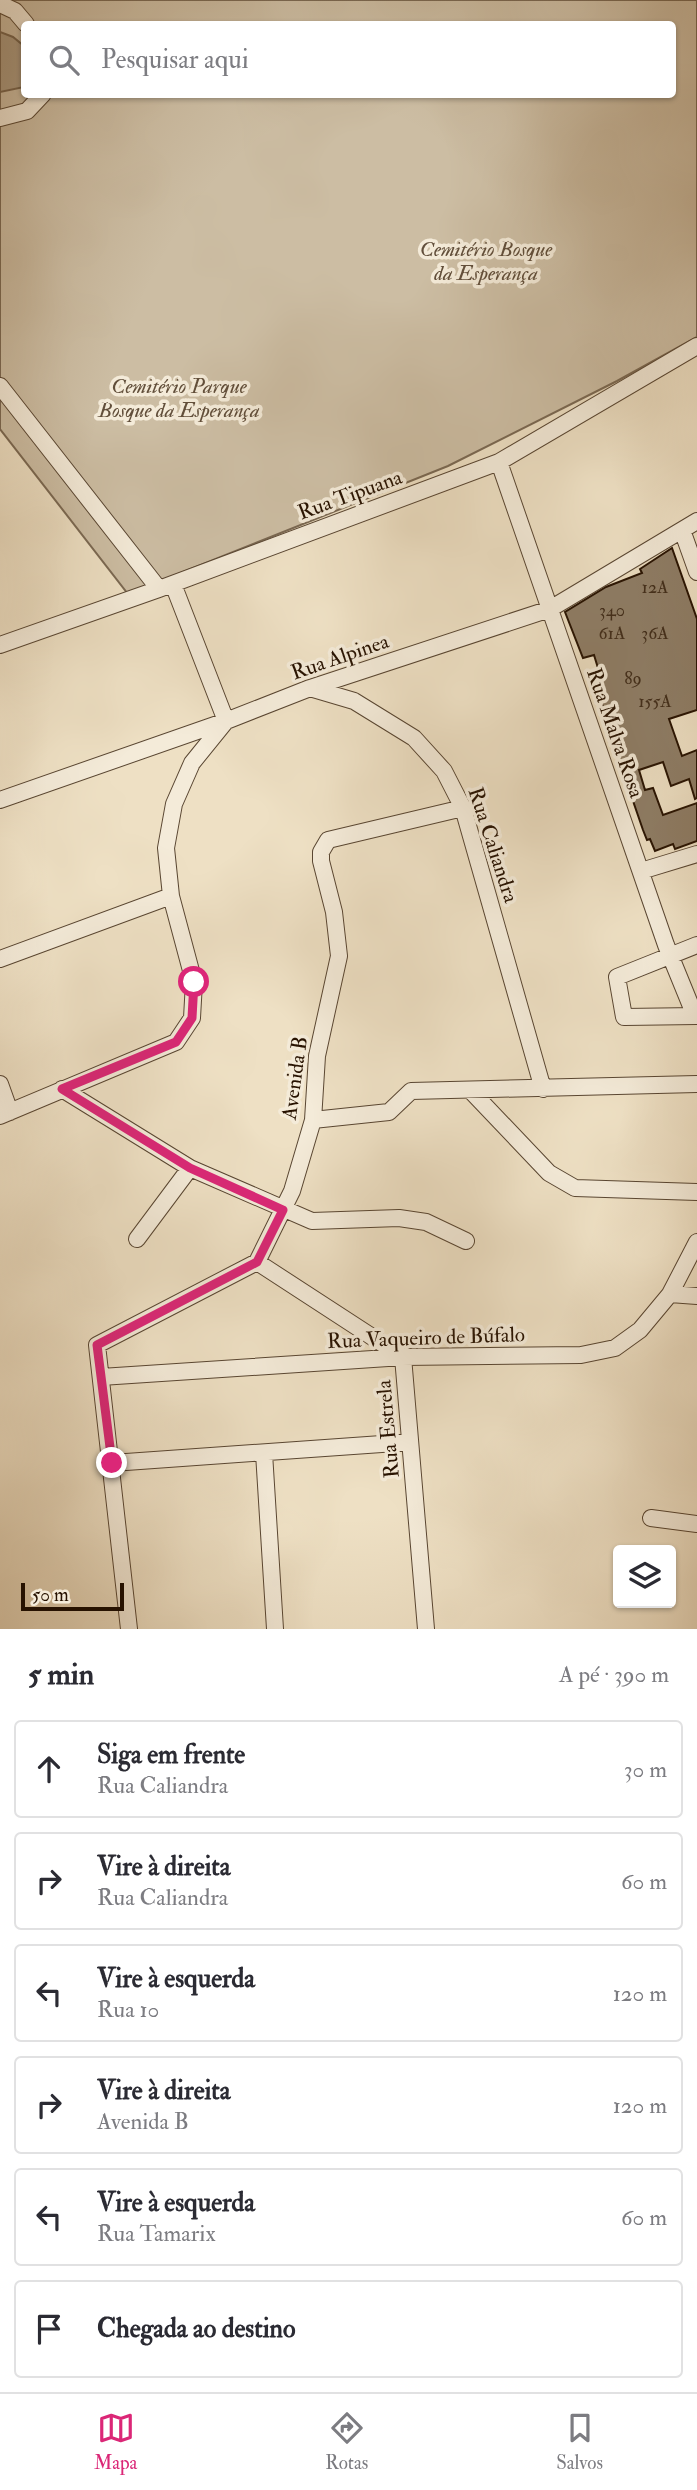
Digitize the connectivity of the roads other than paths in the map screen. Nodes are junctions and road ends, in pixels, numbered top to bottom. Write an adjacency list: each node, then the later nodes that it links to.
1 (0, 4): 2 (street)
2 (23, 21)
3 (39, 98): 4 (street)
4 (0, 118)
5 (697, 346): 7 (street, Rua Tipuana)
6 (0, 386): 11 (street)
7 (499, 461): 11 (street, Rua Tipuana); 12 (street, Rua Malva Rosa)
8 (697, 521): 9 (street, Rua Alpinea)
9 (682, 530): 10 (street); 12 (street, Rua Alpinea)
10 (697, 572)
11 (166, 586): 13 (street, Rua Tipuana); 15 (street)
12 (550, 609): 14 (street, Rua Alpinea); 19 (street, Rua Malva Rosa)
13 (0, 645)
14 (310, 688): 15 (street, Rua Alpinea); 17 (street, Rua Caliandra)
15 (226, 721): 16 (street, Rua Alpinea); 20 (street)
16 (0, 800)
17 (463, 808): 28 (street, Rua Caliandra); 31 (street, Avenida B)
18 (697, 854): 19 (street)
19 (641, 871): 22 (street, Rua Malva Rosa)
20 (171, 896): 23 (street); 27 (street)
21 (697, 944): 22 (street)
22 (670, 954): 24 (street, Rua Malva Rosa); 24 (street)
23 (0, 959)
24 (696, 1016)
25 (0, 1084): 30 (street)
26 (697, 1084): 28 (street)
27 (62, 1089): 30 (street); 32 (street)
28 (543, 1089): 29 (street)
29 (471, 1091): 31 (street); 33 (street)
30 (5, 1114)
31 (313, 1120): 34 (street, Avenida B)
32 (190, 1168): 34 (street); 35 (street)
33 (697, 1192)
34 (283, 1210): 36 (street); 38 (street, Avenida B)
35 (137, 1239)
36 (466, 1241)
37 (697, 1242): 39 (street, Rua Vaqueiro de Búfalo)
38 (257, 1262): 41 (street, Rua Estrela); 42 (street)
39 (670, 1294): 40 (street); 41 (street, Rua Vaqueiro de Búfalo)
40 (697, 1296)
41 (403, 1357): 42 (street, Rua Vaqueiro de Búfalo); 43 (street, Rua Estrela)
42 (101, 1377): 45 (street)
43 (410, 1442): 44 (street); 50 (street, Rua Estrela)
44 (264, 1453): 45 (street); 49 (street)
45 (112, 1463): 48 (street)
46 (651, 1518): 47 (street)
47 (697, 1524)
48 (129, 1629)
49 (275, 1629)
50 (426, 1629)

